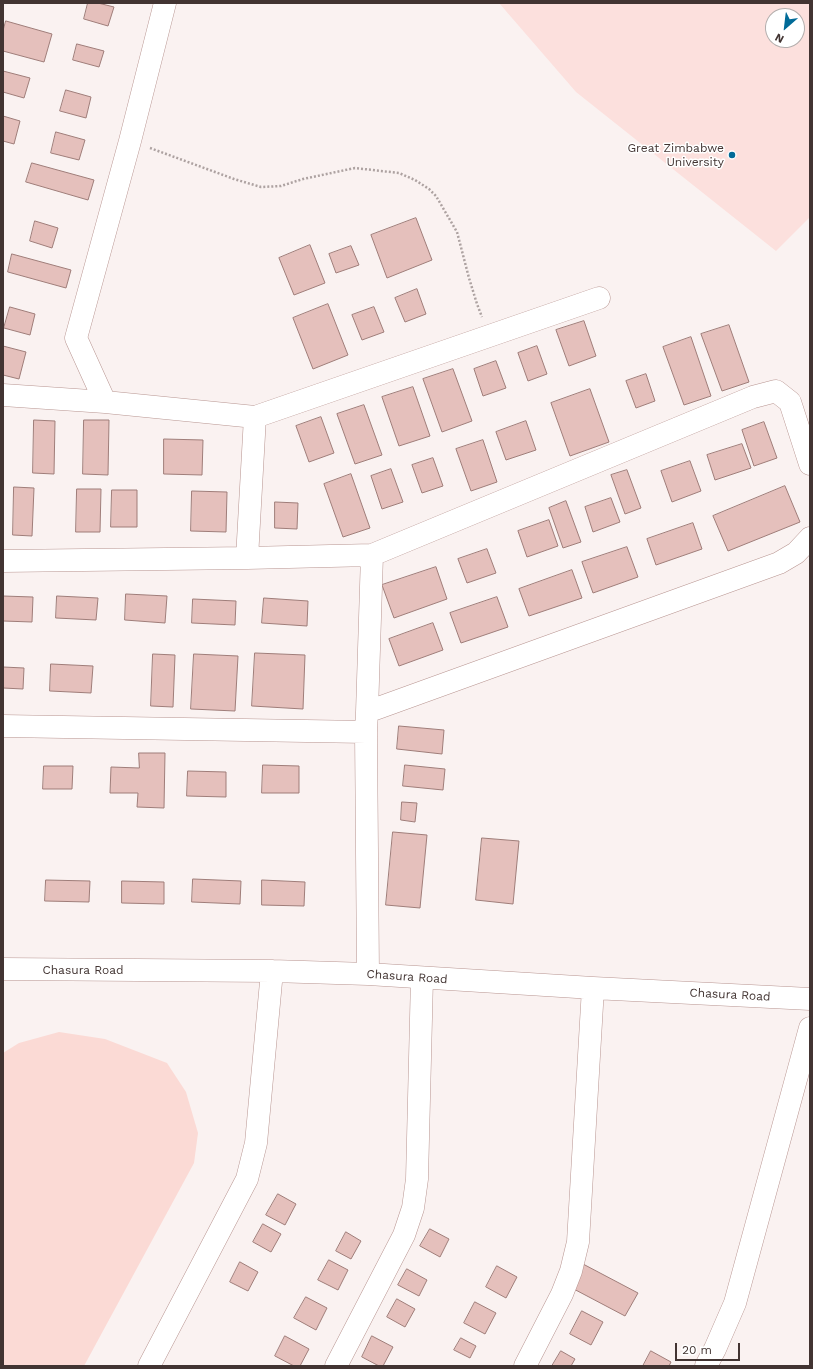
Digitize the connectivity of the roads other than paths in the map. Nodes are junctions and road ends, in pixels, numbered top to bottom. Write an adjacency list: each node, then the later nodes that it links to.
1 (165, 3): 4 (street)
2 (599, 298): 5 (street)
3 (3, 395): 4 (street)
4 (105, 402): 5 (street)
5 (255, 417): 9 (street)
6 (810, 464): 8 (street)
7 (810, 538): 11 (street)
8 (372, 555): 9 (street); 11 (street)
9 (247, 558): 10 (street)
10 (3, 561)
11 (367, 722): 12 (street); 15 (street)
12 (3, 726)
13 (3, 969): 14 (street, Chasura Road)
14 (272, 971): 15 (street, Chasura Road); 20 (street)
15 (368, 974): 16 (street, Chasura Road)
16 (422, 978): 17 (street, Chasura Road); 21 (street)
17 (593, 988): 18 (street, Chasura Road); 22 (street)
18 (810, 999)
19 (810, 1028): 23 (street)
20 (149, 1366)
21 (336, 1366)
22 (525, 1366)
23 (706, 1366)

